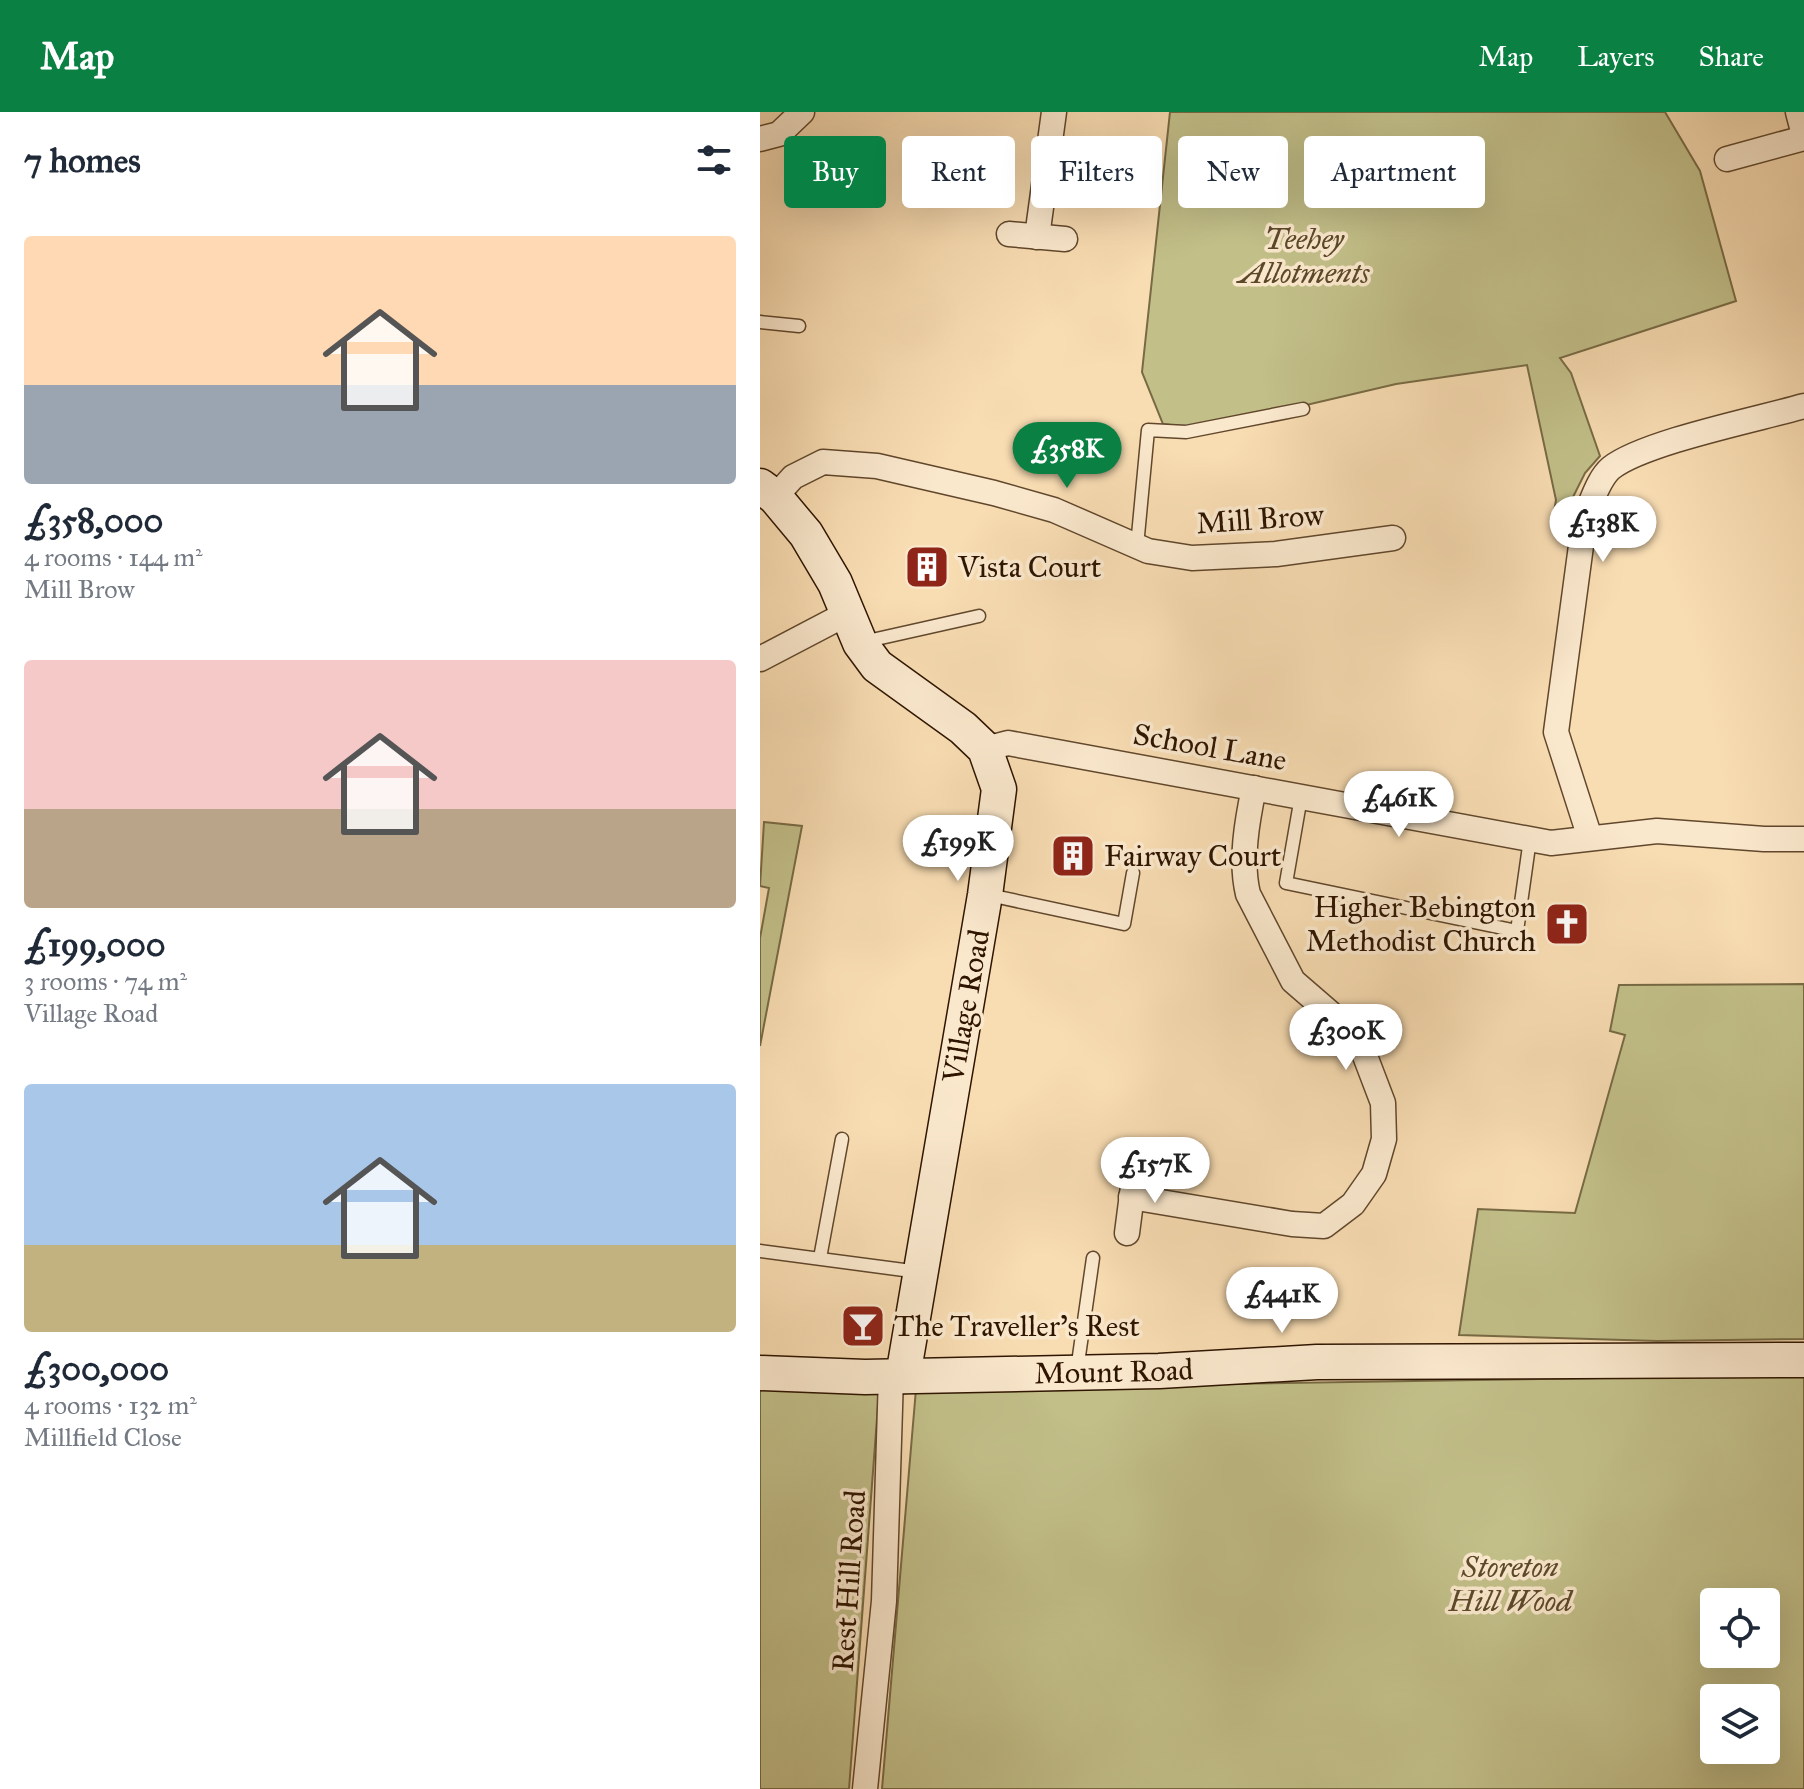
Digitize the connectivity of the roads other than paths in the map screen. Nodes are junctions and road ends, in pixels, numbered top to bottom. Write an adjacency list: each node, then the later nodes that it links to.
1 (802, 112): 5 (street)
2 (1054, 112): 8 (street)
3 (1798, 112): 4 (street)
4 (1804, 137): 6 (street)
5 (760, 139)
6 (1727, 159)
7 (1009, 234): 8 (street)
8 (1037, 237): 9 (street)
9 (1065, 239)
10 (760, 322): 11 (lane)
11 (799, 326)
12 (1804, 406): 23 (street)
13 (1303, 409): 16 (lane)
14 (768, 492): 16 (street, Mill Brow); 18 (main road, Village Road)
15 (1393, 538): 16 (street, Mill Brow)
16 (1137, 546)
17 (979, 616): 18 (lane)
18 (854, 628): 19 (street); 20 (main road, Village Road)
19 (760, 659)
20 (985, 749): 21 (street, School Lane); 27 (main road, Village Road)
21 (1254, 788): 22 (street, School Lane); 30 (street)
22 (1301, 797): 24 (street, School Lane); 24 (lane)
23 (1590, 838): 24 (street, School Lane); 25 (street, School Lane)
24 (1530, 839)
25 (1804, 839)
26 (1133, 873): 27 (lane)
27 (985, 895): 35 (main road, Village Road)
28 (842, 1139): 33 (lane)
29 (1135, 1171): 30 (street)
30 (1131, 1197): 31 (street)
31 (1127, 1233)
32 (760, 1251): 33 (lane)
33 (820, 1258): 35 (lane)
34 (1093, 1258): 39 (lane)
35 (919, 1272): 37 (main road, Village Road)
36 (1804, 1360): 39 (main road, Mount Road)
37 (900, 1366): 38 (main road, Mount Road); 39 (main road, Mount Road); 40 (street, Rest Hill Road)
38 (760, 1373)
39 (1076, 1373)
40 (865, 1789)

